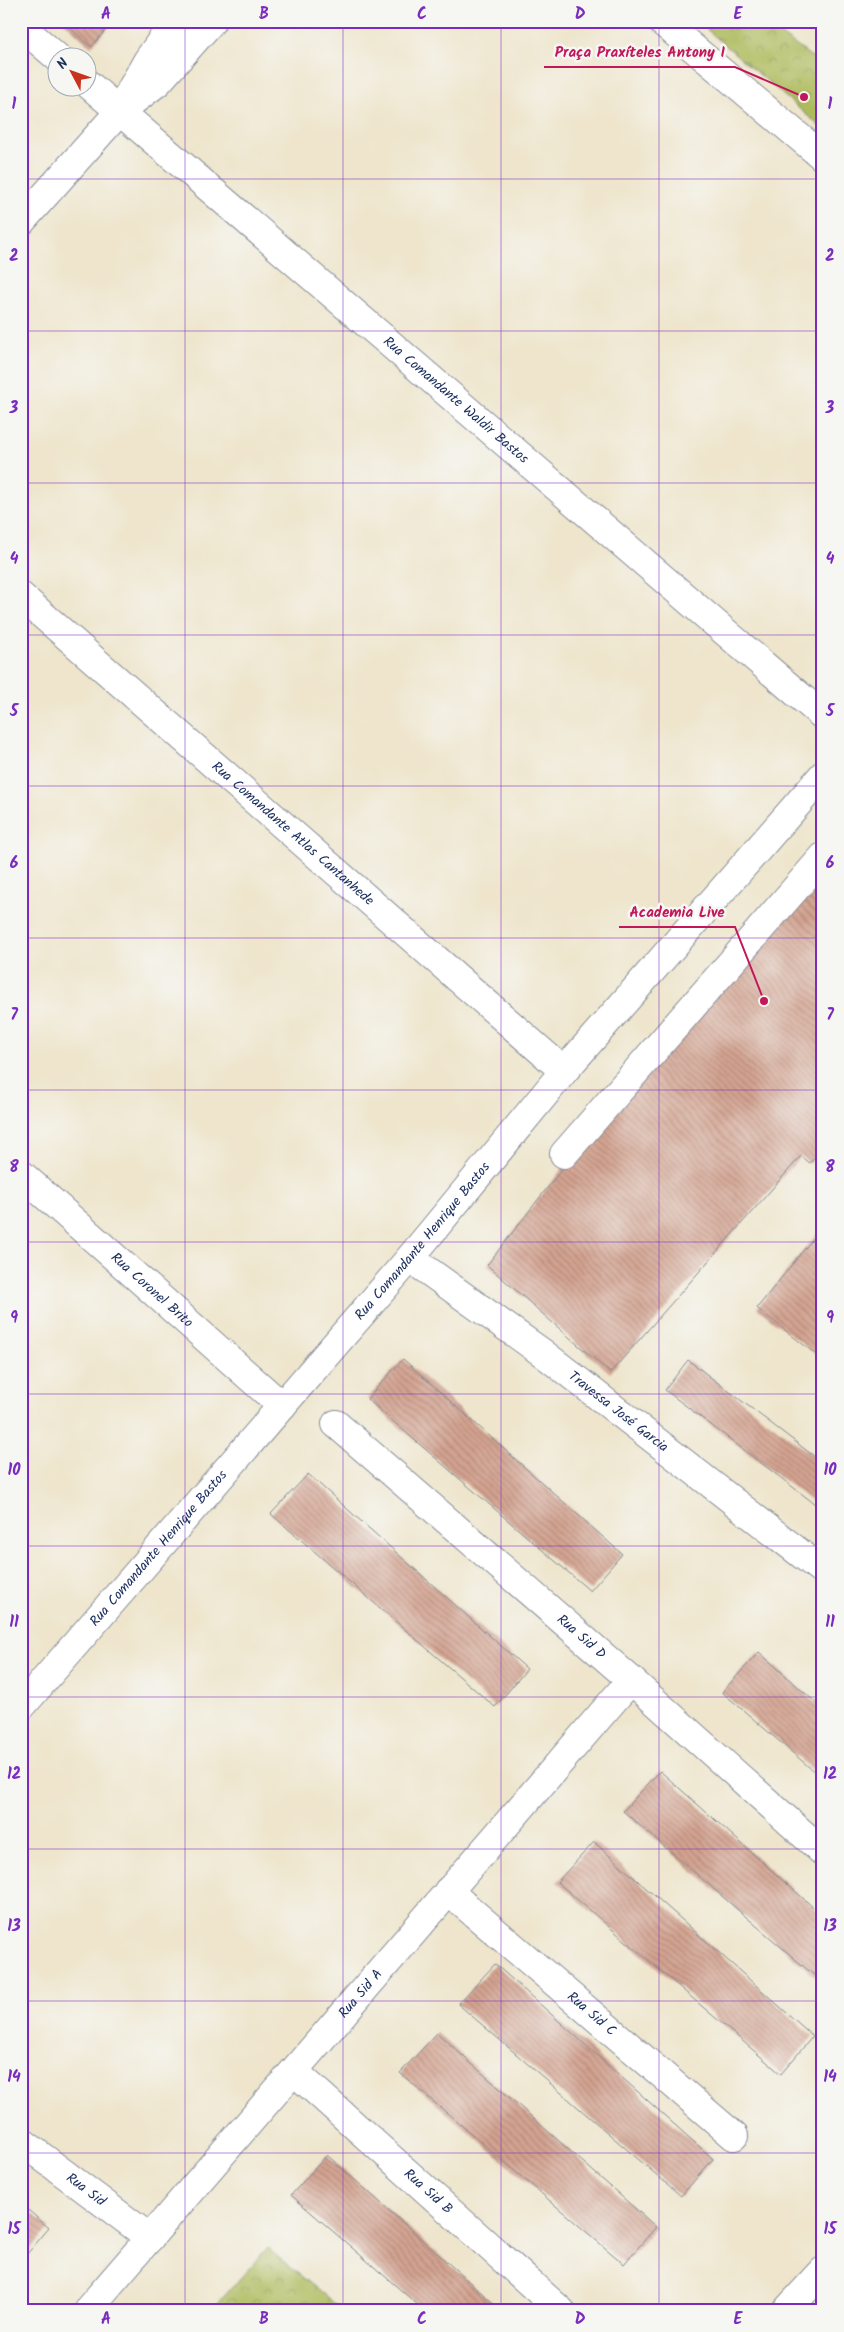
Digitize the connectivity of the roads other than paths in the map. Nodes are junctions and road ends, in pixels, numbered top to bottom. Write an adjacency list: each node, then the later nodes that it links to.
1 (175, 21): 7 (street)
2 (212, 21): 7 (street)
3 (662, 21): 8 (street)
4 (21, 26): 5 (street)
5 (48, 49)
6 (98, 93): 7 (street, Rua Comandante Waldir Bastos)
7 (119, 112): 9 (street); 11 (street, Rua Comandante Waldir Bastos)
8 (823, 157)
9 (21, 222)
10 (21, 596): 14 (street, Rua Comandante Atlas Cantanhede)
11 (823, 716)
12 (823, 775): 14 (street, Rua Comandante Henrique Bastos)
13 (823, 857): 15 (street)
14 (564, 1071): 17 (street, Rua Comandante Henrique Bastos)
15 (564, 1154)
16 (21, 1174): 18 (street, Rua Coronel Brito)
17 (410, 1258): 18 (street, Rua Comandante Henrique Bastos); 20 (street, Travessa José Garcia)
18 (282, 1406): 22 (street, Rua Comandante Henrique Bastos)
19 (336, 1424): 21 (street, Rua Sid D)
20 (823, 1571)
21 (631, 1680): 23 (street, Rua Sid D); 24 (street, Rua Sid A)
22 (21, 1708)
23 (823, 1852)
24 (448, 1891): 25 (street, Rua Sid A); 26 (street, Rua Sid C)
25 (295, 2072): 28 (street, Rua Sid A); 31 (street, Rua Sid B)
26 (734, 2136)
27 (21, 2141): 28 (street, Rua Sid)
28 (150, 2238): 30 (street, Rua Sid A)
29 (823, 2271): 32 (street)
30 (90, 2307)
31 (561, 2311)
32 (786, 2311)

